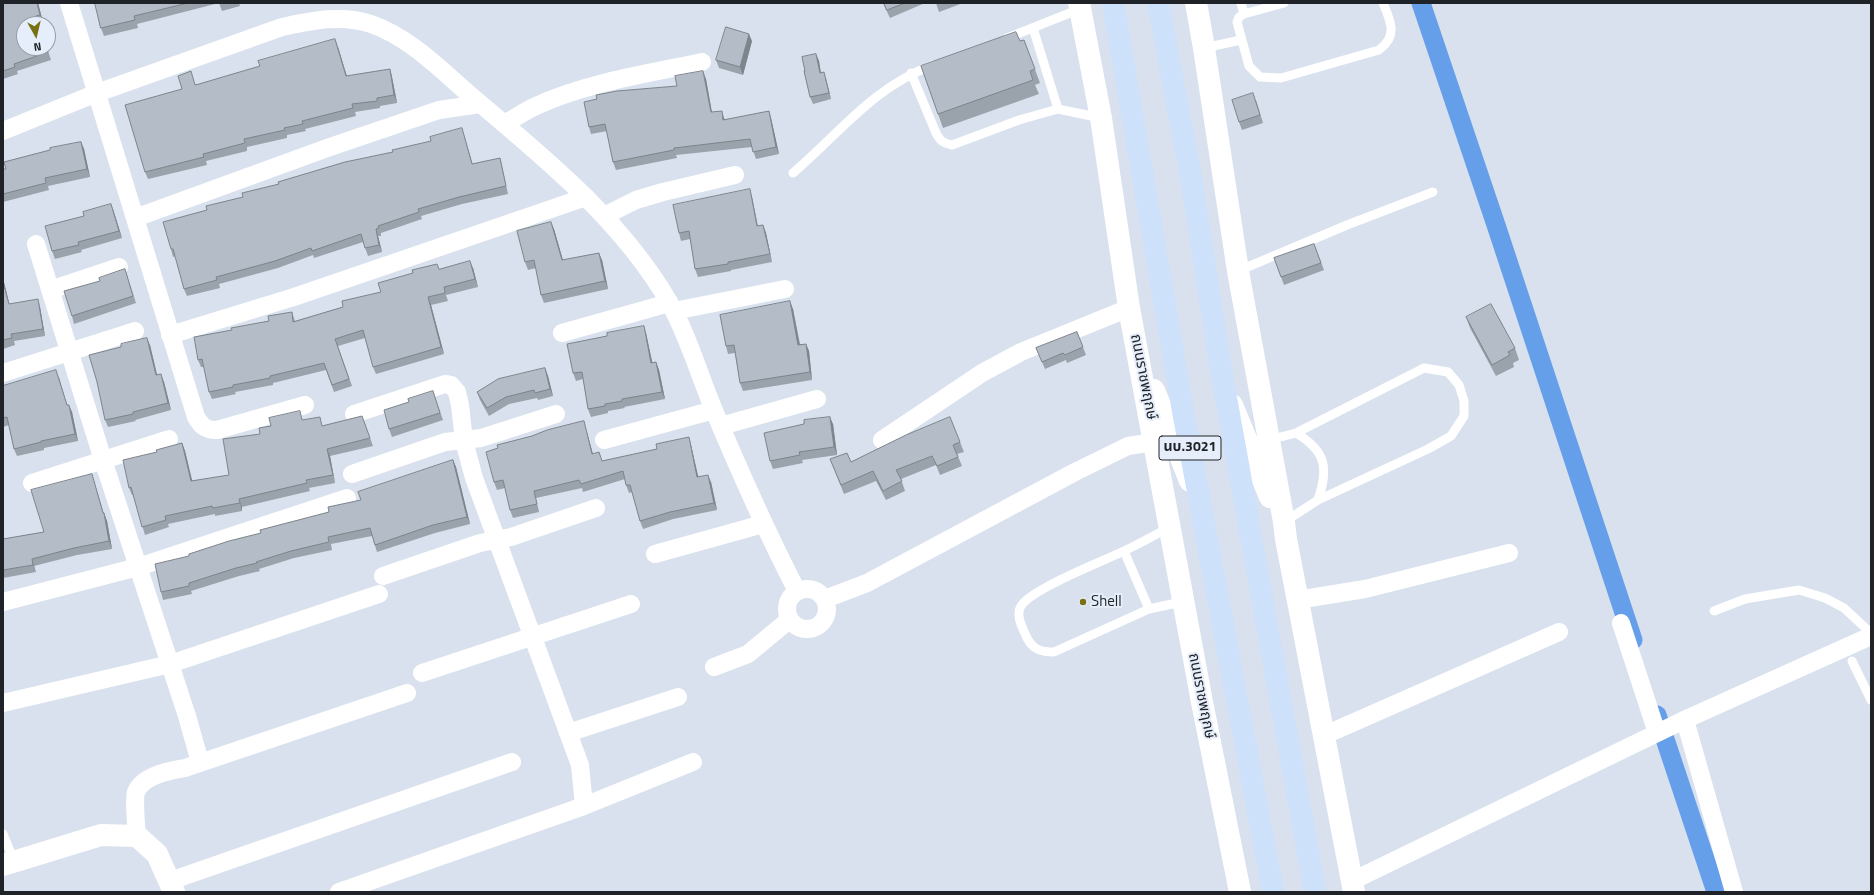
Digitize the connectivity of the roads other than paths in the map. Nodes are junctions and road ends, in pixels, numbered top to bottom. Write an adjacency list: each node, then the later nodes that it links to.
1 (69, 3): 17 (street)
2 (1114, 3): 61 (main road, นบ.3021)
3 (1158, 3): 41 (main road, นบ.3021)
4 (1196, 3): 13 (main road)
5 (1241, 3): 9 (lane)
6 (1284, 3): 9 (lane)
7 (1383, 3): 11 (lane)
8 (1079, 6): 10 (lane); 20 (main road, ถนนราชพฤกษ์ / นบ.3021)
9 (1244, 14): 11 (lane)
10 (1033, 28): 12 (lane); 19 (lane)
11 (1241, 40): 13 (lane)
12 (997, 41)
13 (1204, 48): 31 (main road)
14 (702, 62): 21 (street)
15 (940, 63): 16 (lane)
16 (911, 73): 19 (lane); 23 (lane)
17 (97, 93): 18 (street); 22 (street); 28 (street)
18 (480, 104): 21 (street); 28 (street)
19 (1058, 109): 20 (lane)
20 (1101, 118): 35 (main road, ถนนราชพฤกษ์ / นบ.3021)
21 (504, 124): 26 (street)
22 (3, 131)
23 (793, 173)
24 (735, 175): 27 (street)
25 (1433, 192): 31 (lane)
26 (586, 197): 27 (street); 38 (street)
27 (604, 216): 34 (street)
28 (135, 218): 38 (street)
29 (36, 244): 33 (street)
30 (119, 267): 33 (street)
31 (1238, 271): 52 (main road)
32 (785, 289): 34 (street)
33 (50, 290): 40 (street)
34 (672, 307): 37 (street); 47 (street)
35 (1129, 308): 39 (main road, ถนนราชพฤกษ์ / นบ.3021); 51 (street)
36 (135, 331): 40 (street)
37 (562, 333)
38 (170, 335): 44 (street)
39 (1138, 349): 54 (main road, ถนนราชพฤกษ์ / นบ.3021); 61 (main road)
40 (70, 353): 42 (street); 55 (street)
41 (1220, 370): 64 (main road); 109 (main road, นบ.3021)
42 (3, 373)
43 (817, 399): 47 (street)
44 (304, 404)
45 (354, 414): 53 (street)
46 (556, 414): 53 (street)
47 (718, 418): 50 (street); 62 (street)
48 (1296, 433): 52 (lane); 59 (lane); 59 (lane)
49 (170, 439): 55 (street)
50 (604, 440)
51 (882, 440)
52 (1269, 440): 64 (main road)
53 (464, 441): 56 (street); 65 (street)
54 (1154, 442): 63 (main road, ถนนราชพฤกษ์ / นบ.3021); 73 (street)
55 (103, 460): 57 (street); 69 (street)
56 (352, 474)
57 (32, 483)
58 (347, 498): 69 (street)
59 (1318, 500): 64 (lane)
60 (596, 508): 65 (street)
61 (1202, 508): 108 (main road, นบ.3021)
62 (763, 524): 67 (street); 71 (street)
63 (1170, 527): 66 (lane); 77 (main road, ถนนราชพฤกษ์ / นบ.3021)
64 (1285, 531): 74 (main road)
65 (497, 540): 70 (street); 84 (street)
66 (1124, 551): 78 (lane); 78 (lane)
67 (655, 554)
68 (1509, 554): 74 (street)
69 (138, 567): 75 (street); 86 (street)
70 (383, 576)
71 (796, 591): 73 (street); 80 (street)
72 (380, 594): 86 (street)
73 (825, 599): 80 (street)
74 (1297, 600): 96 (main road)
75 (3, 602)
76 (631, 604): 84 (street)
77 (1185, 607): 78 (lane); 107 (main road, ถนนราชพฤกษ์ / นบ.3021)
78 (1149, 609)
79 (1714, 611): 83 (lane)
80 (789, 620): 87 (street)
81 (1621, 623): 95 (street)
82 (1559, 632): 96 (street)
83 (1871, 634): 93 (street)
84 (533, 637): 88 (street); 94 (street)
85 (1852, 661): 91 (lane)
86 (170, 664): 92 (street); 97 (street)
87 (714, 667)
88 (422, 673)
89 (408, 692): 97 (street)
90 (678, 697): 94 (street)
91 (1871, 700)
92 (3, 703)
93 (1684, 720): 95 (street); 110 (street)
94 (568, 733): 100 (street)
95 (1657, 734): 105 (street)
96 (1325, 735): 105 (main road)
97 (200, 762): 102 (street)
98 (512, 762): 104 (street)
99 (693, 762): 100 (street)
100 (584, 806): 106 (street)
101 (3, 834): 103 (lane)
102 (137, 836): 103 (main road); 104 (main road)
103 (9, 863)
104 (172, 887)
105 (1353, 887)
106 (339, 892)
107 (1240, 892)
108 (1273, 892)
109 (1315, 892)
110 (1734, 892)

